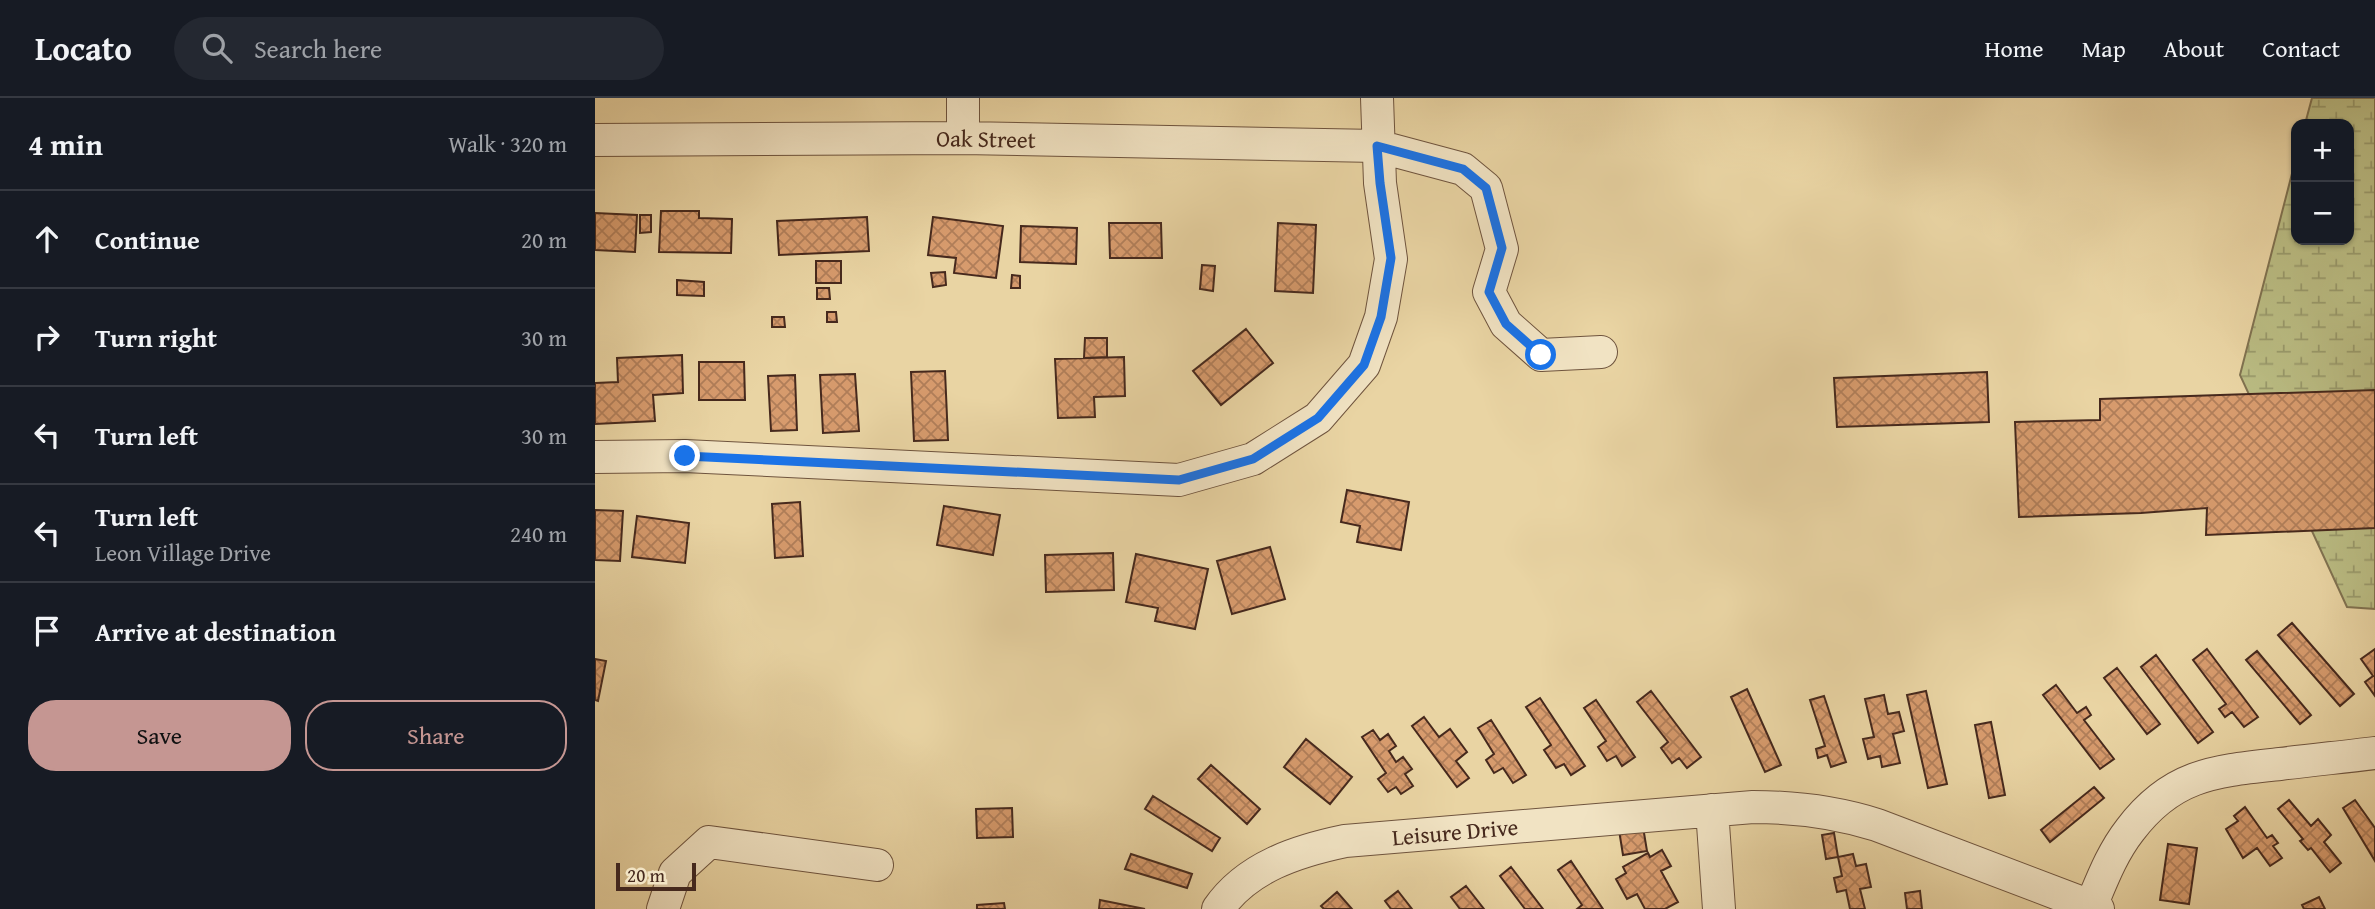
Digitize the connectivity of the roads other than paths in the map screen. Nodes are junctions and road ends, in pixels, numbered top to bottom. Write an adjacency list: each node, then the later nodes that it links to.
1 (963, 98): 3 (street)
2 (1377, 98): 5 (street)
3 (963, 138): 4 (street, Oak Street); 5 (street, Oak Street)
4 (595, 140)
5 (1377, 146): 6 (street, Oak Street); 7 (street)
6 (1601, 352)
7 (595, 457)
8 (2375, 753): 11 (street)
9 (1712, 810): 11 (street, Leisure Drive); 13 (street, Leisure Drive); 14 (street)
10 (877, 865): 12 (street)
11 (2094, 907)
12 (663, 909)
13 (1218, 909)
14 (1719, 909)

